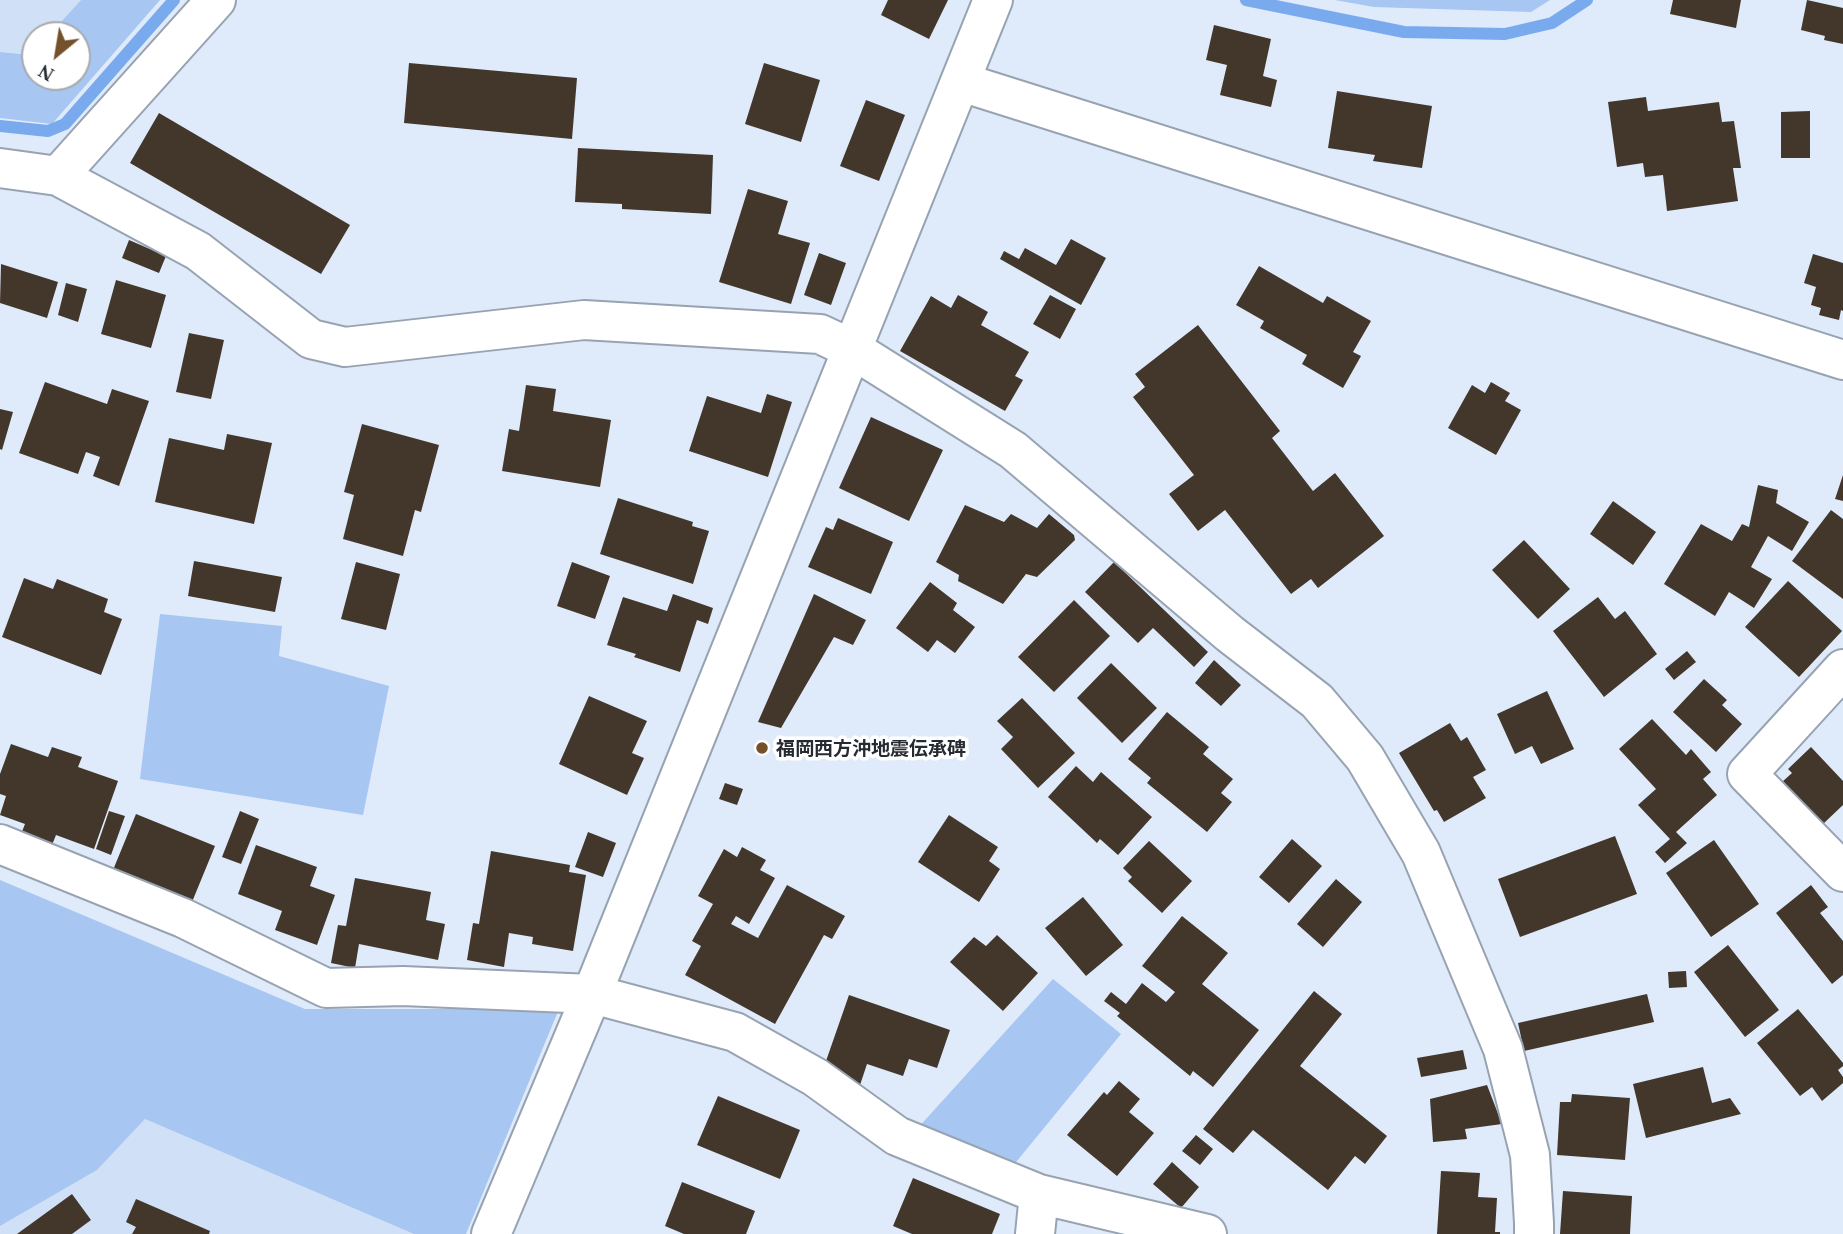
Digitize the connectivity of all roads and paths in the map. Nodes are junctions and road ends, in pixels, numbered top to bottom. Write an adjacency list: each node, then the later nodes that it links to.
1 (216, 0): 5 (street)
2 (993, 0): 3 (street)
3 (961, 82): 6 (street); 7 (street)
4 (2, 175): 5 (street)
5 (58, 176): 6 (street)
6 (852, 349): 11 (street); 16 (street)
7 (1843, 360)
8 (1843, 668): 10 (street)
9 (0, 844): 11 (street)
10 (1843, 872)
11 (592, 993): 12 (street); 13 (street)
12 (1039, 1194): 14 (street); 15 (street)
13 (492, 1234)
14 (1035, 1234)
15 (1208, 1234)
16 (1534, 1234)

